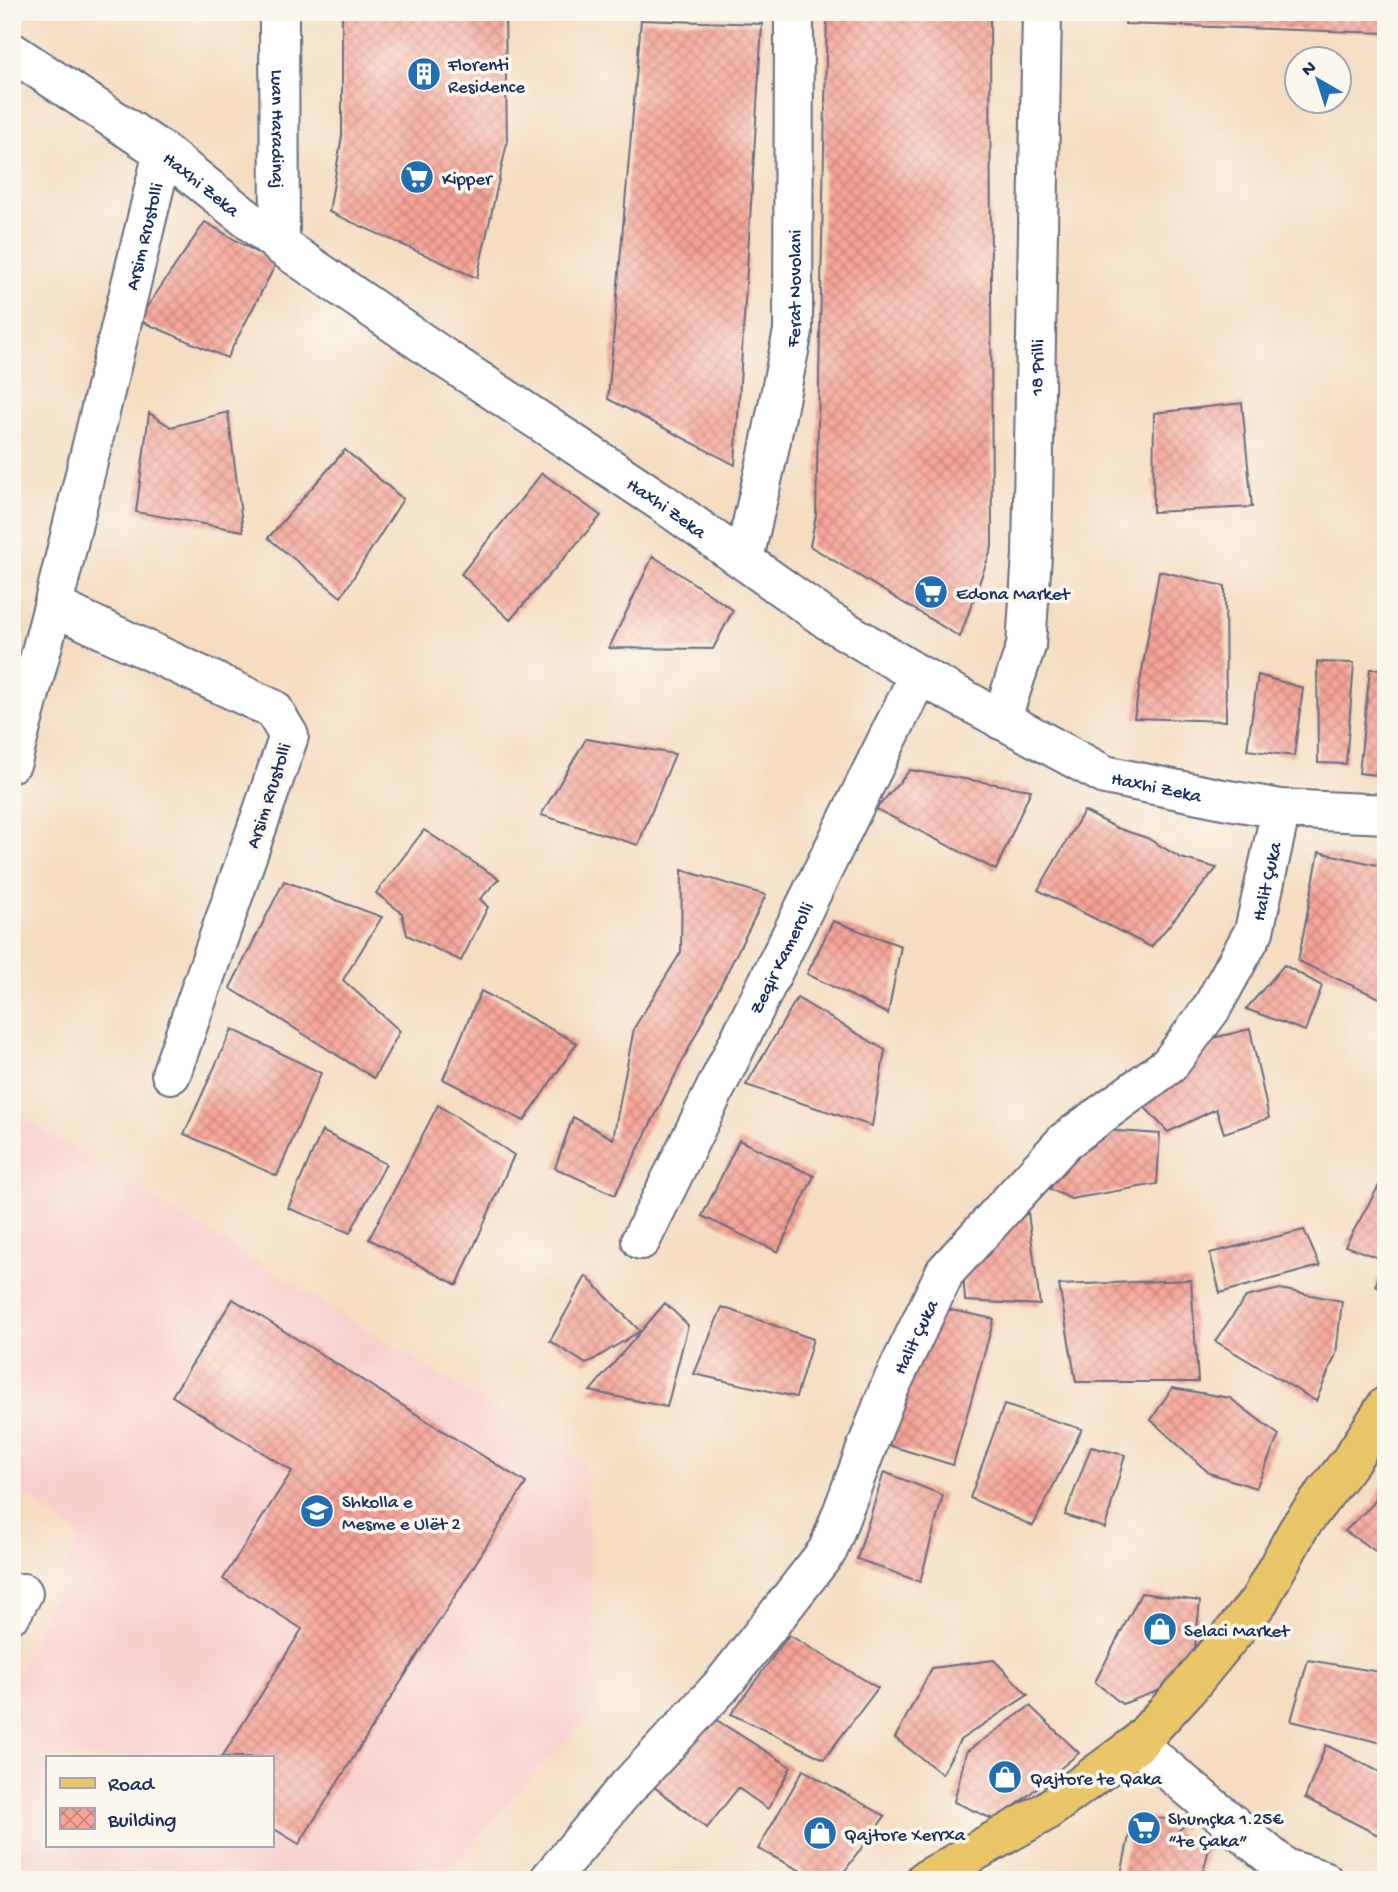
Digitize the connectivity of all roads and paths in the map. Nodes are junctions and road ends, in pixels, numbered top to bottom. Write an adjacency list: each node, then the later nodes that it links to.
1 (279, 12): 6 (street, Luan Haradinaj)
2 (794, 12): 7 (street, Ferat Novolani)
3 (1042, 12): 10 (street, 18 Prilli)
4 (12, 52): 5 (street, Haxhi Zeka)
5 (163, 152): 6 (street, Haxhi Zeka); 8 (street, Arsim Rrustolli)
6 (280, 245): 7 (street, Haxhi Zeka)
7 (744, 558): 9 (street, Haxhi Zeka)
8 (53, 606): 11 (street, Arsim Rrustolli); 14 (street, Arsim Rrustolli)
9 (919, 675): 10 (street, Haxhi Zeka); 15 (street, Zeqir Kamerolli)
10 (1001, 720): 12 (street, Haxhi Zeka)
11 (12, 762)
12 (1281, 809): 13 (street, Haxhi Zeka); 18 (street, Halit Çuka)
13 (1386, 814)
14 (171, 1074)
15 (641, 1240)
16 (1386, 1406): 17 (main road)
17 (1137, 1744): 19 (main road); 20 (street)
18 (550, 1880)
19 (925, 1880)
20 (1323, 1880)

